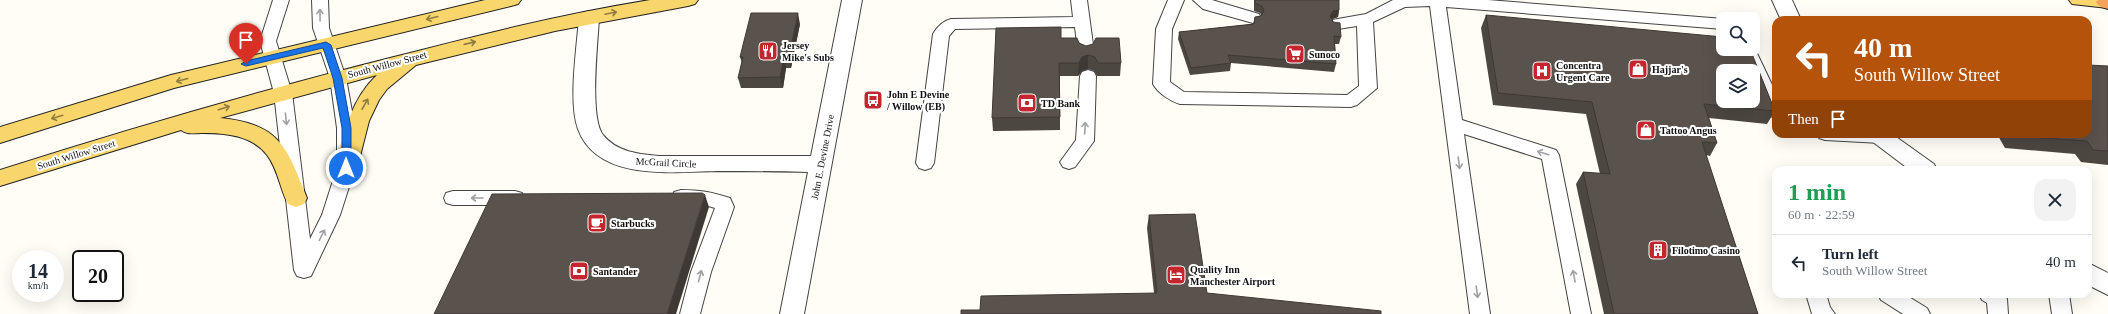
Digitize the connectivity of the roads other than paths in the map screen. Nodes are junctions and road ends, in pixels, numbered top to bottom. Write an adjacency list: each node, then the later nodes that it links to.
1 (281, 0): 25 (lane)
2 (320, 0): 21 (lane, one-way to 2)
3 (511, 0): 21 (main road, one-way to 21)
4 (688, 0): 15 (main road, South Willow Street, one-way to 4)
5 (852, 0): 36 (street, John E. Devine Drive)
6 (1080, 0): 18 (lane)
7 (1176, 0): 17 (lane)
8 (1201, 0): 16 (lane)
9 (1782, 0): 14 (street)
10 (2079, 0): 13 (main road)
11 (1401, 1): 12 (lane); 17 (lane)
12 (1437, 1): 19 (lane); 30 (lane)
13 (2107, 2)
14 (1789, 16)
15 (589, 17): 22 (main road, South Willow Street, one-way to 15); 36 (street, McGrail Circle)
16 (1254, 18)
17 (1365, 21): 20 (lane)
18 (1083, 22): 23 (lane); 35 (lane)
19 (1716, 23)
20 (1338, 24)
21 (326, 45): 25 (main road); 27 (lane)
22 (441, 50): 27 (main road, South Willow Street); 38 (main road, one-way to 22)
23 (1086, 52)
24 (1751, 56): 29 (lane)
25 (274, 57): 28 (lane); 31 (main road, one-way to 31)
26 (1088, 76): 34 (lane, one-way to 26)
27 (338, 78): 28 (main road, South Willow Street); 38 (lane)
28 (283, 93): 32 (main road, South Willow Street, one-way to 28); 41 (lane, one-way to 41)
29 (1772, 103)
30 (1454, 124): 52 (lane, one-way to 52); 53 (lane, one-way to 30)
31 (0, 135)
32 (135, 135): 39 (main road, South Willow Street); 41 (main road)
33 (1882, 138): 37 (street)
34 (1069, 162)
35 (925, 163)
36 (820, 164): 51 (street, John E. Devine Drive)
37 (1920, 166)
38 (346, 168): 41 (lane, one-way to 38)
39 (0, 178)
40 (667, 197): 50 (lane, one-way to 40)
41 (296, 198)
42 (453, 198): 43 (lane, one-way to 42)
43 (532, 198)
44 (2092, 275): 45 (street)
45 (2108, 285)
46 (1817, 298): 54 (lane)
47 (1894, 298): 55 (lane)
48 (1995, 298): 56 (lane)
49 (2060, 298): 57 (lane)
50 (690, 314)
51 (792, 314)
52 (1480, 314)
53 (1581, 314)
54 (1825, 314)
55 (1920, 314)
56 (1998, 314)
57 (2062, 314)

